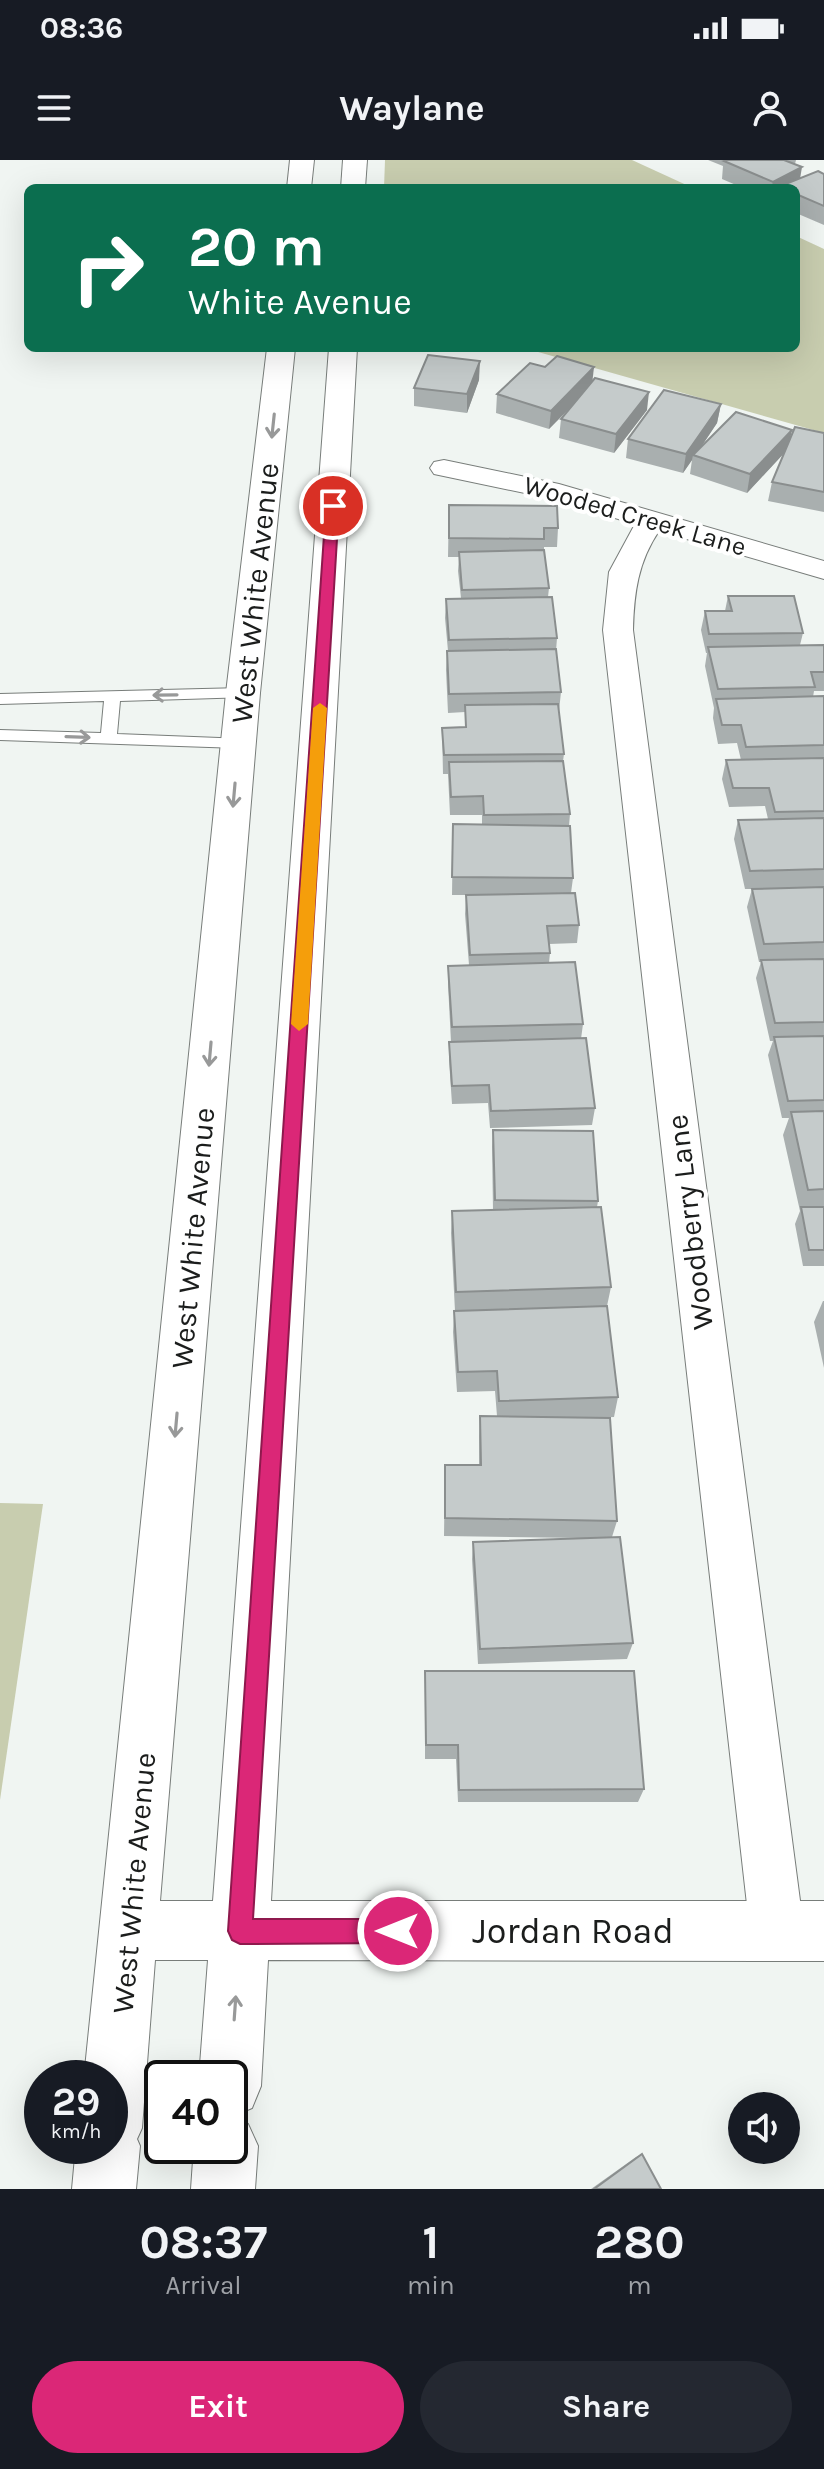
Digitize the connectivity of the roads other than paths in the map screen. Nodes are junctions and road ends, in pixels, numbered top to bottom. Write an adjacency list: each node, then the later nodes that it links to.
1 (302, 160): 3 (main road)
2 (355, 160): 4 (main road)
3 (299, 184)
4 (353, 184)
5 (281, 352): 10 (main road, West White Avenue, one-way to 10)
6 (343, 352): 17 (main road)
7 (444, 468): 8 (street, Wooded Creek Lane)
8 (651, 521): 9 (street, Wooded Creek Lane); 18 (street, Woodberry Lane)
9 (824, 570)
10 (243, 693): 11 (lane, one-way to 11); 15 (main road, West White Avenue)
11 (113, 696): 12 (lane); 14 (lane)
12 (0, 699)
13 (0, 735): 14 (lane, one-way to 14)
14 (108, 738): 15 (lane)
15 (239, 743): 16 (main road, West White Avenue, one-way to 16)
16 (130, 1930): 17 (main road, Jordan Road); 19 (main road, West White Avenue)
17 (240, 1931): 18 (main road, Jordan Road); 20 (main road, one-way to 17)
18 (800, 1931)
19 (117, 2060)
20 (232, 2060)
21 (106, 2164): 23 (main road)
22 (225, 2164): 24 (main road)
23 (104, 2189)
24 (223, 2189)

